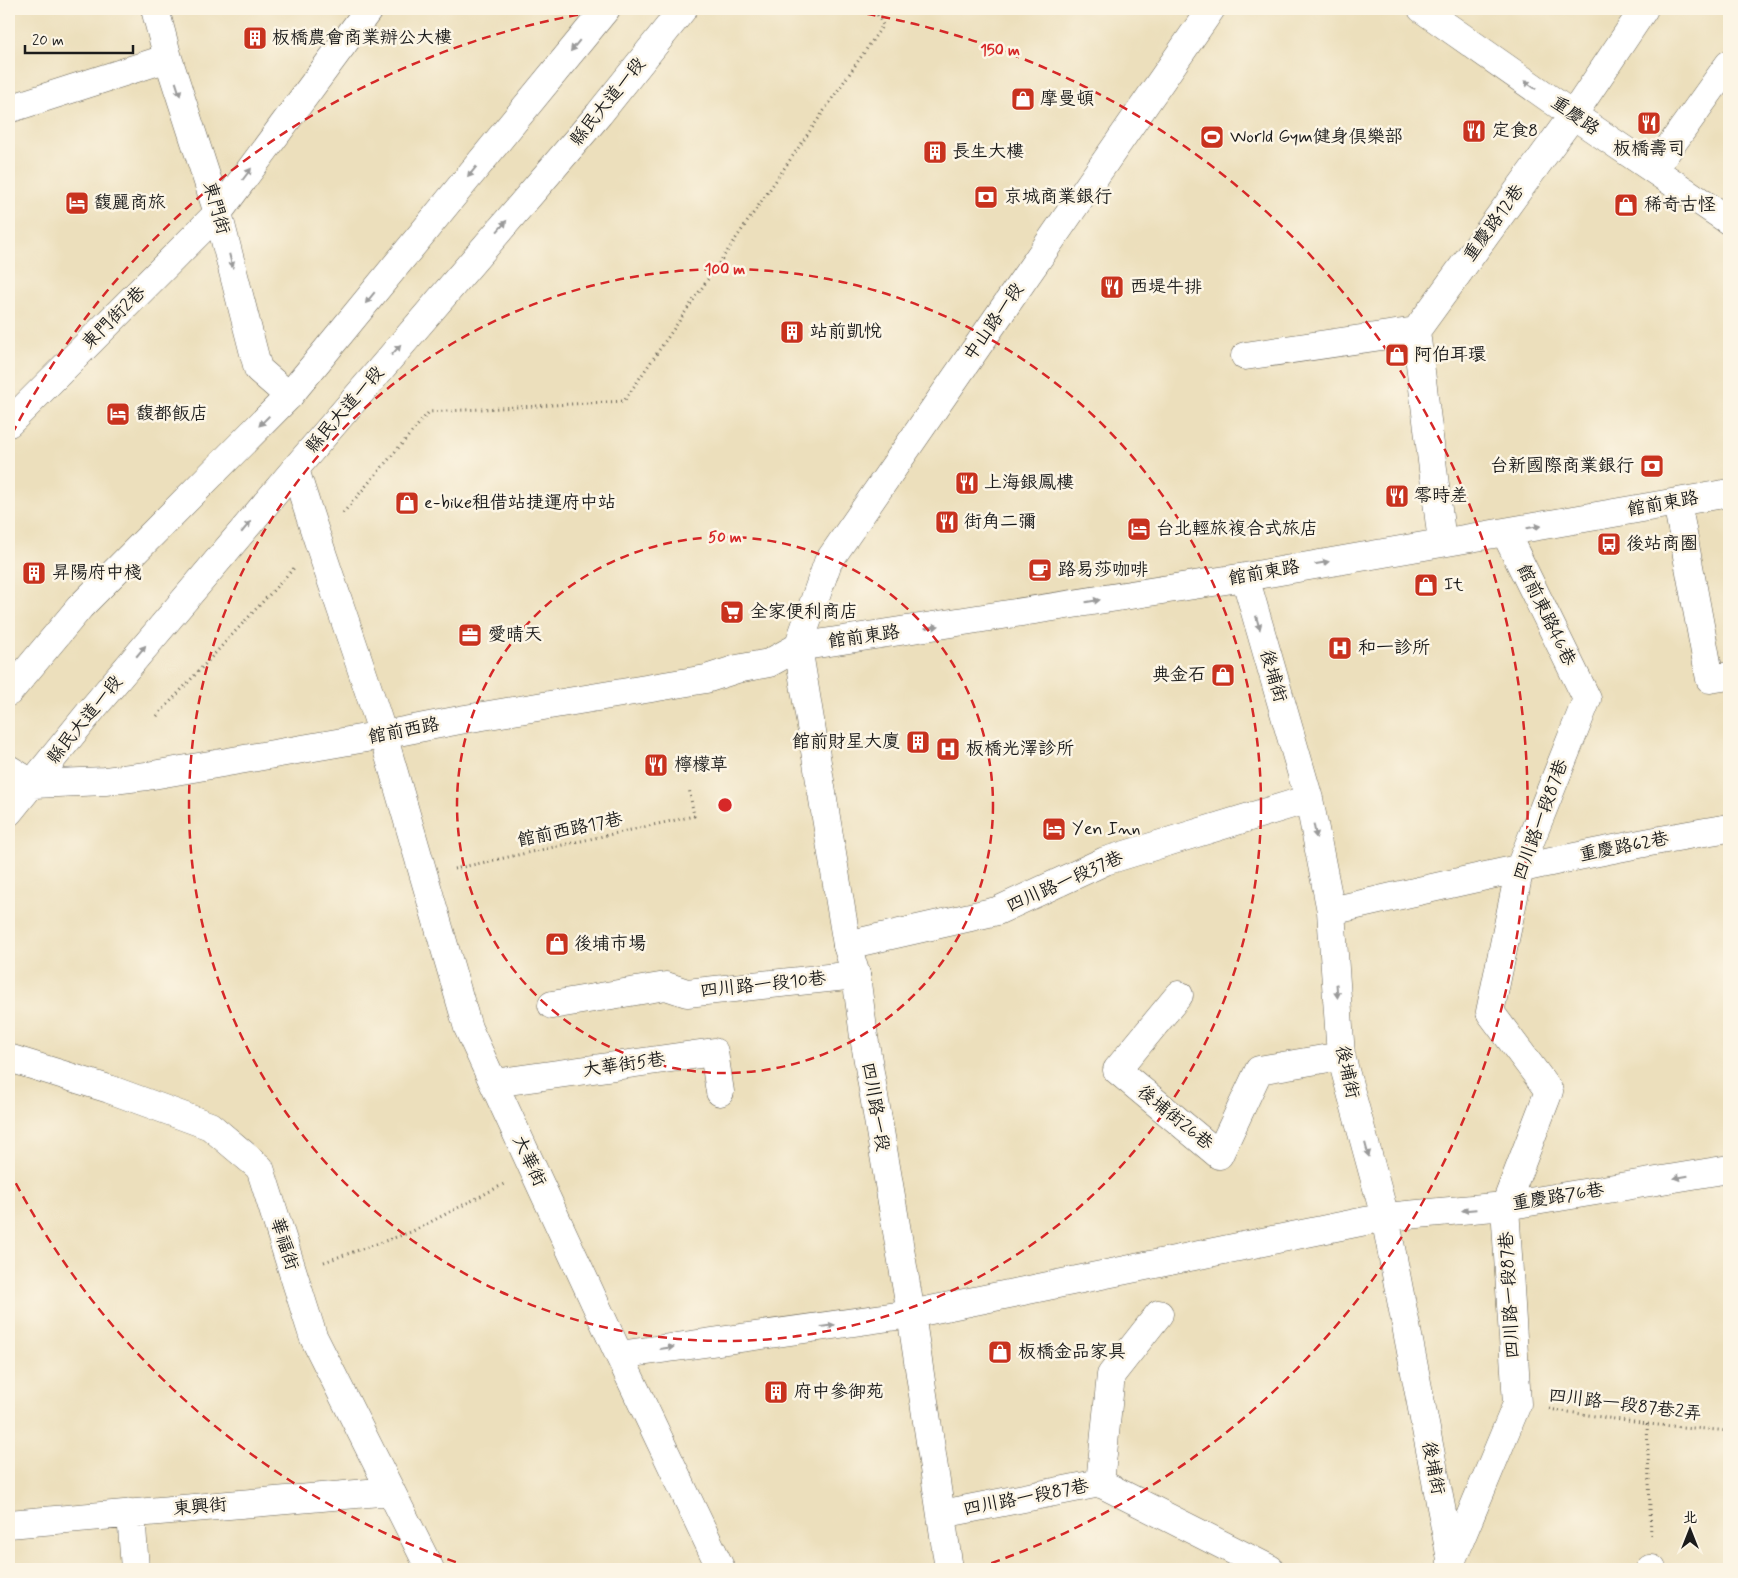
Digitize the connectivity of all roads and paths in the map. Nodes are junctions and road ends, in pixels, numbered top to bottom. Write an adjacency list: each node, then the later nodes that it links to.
1 (156, 9): 9 (street, 東門街)
2 (370, 9): 14 (street, 東門街2巷, one-way to 2)
3 (606, 9): 18 (street, one-way to 18)
4 (683, 9): 20 (street, 縣民大道一段, one-way to 4)
5 (874, 9): 25 (path)
6 (1211, 9): 27 (street, 中山路一段)
7 (1422, 9): 12 (street, 重慶路, one-way to 7)
8 (1644, 9): 12 (street, 重慶路12巷)
9 (168, 58): 11 (street); 14 (street, 東門街, one-way to 14)
10 (1729, 64): 13 (street)
11 (9, 109)
12 (1573, 115): 13 (street, 重慶路); 16 (street, 重慶路12巷)
13 (1654, 170): 15 (street, 重慶路)
14 (218, 213): 18 (street, 東門街, one-way to 18); 19 (street, 東門街2巷)
15 (1729, 221)
16 (1416, 331): 17 (street); 24 (street)
17 (1245, 356)
18 (289, 396): 29 (street, one-way to 29)
19 (9, 423)
20 (294, 469): 25 (street, 大華街); 34 (street, 縣民大道一段, one-way to 20)
21 (1729, 493): 22 (street, 館前東路)
22 (1678, 502): 23 (street, 館前東路, one-way to 22); 28 (street)
23 (1505, 532): 24 (street, 館前東路); 30 (street, 館前東路46巷)
24 (1442, 542): 26 (street, 館前東路, one-way to 24)
25 (317, 543): 31 (path); 32 (street, 大華街)
26 (1245, 577): 27 (street, 館前東路, one-way to 26); 36 (street, 後埔街, one-way to 36)
27 (798, 647): 32 (street, 館前西路); 42 (street, 四川路一段)
28 (1720, 678)
29 (9, 692)
30 (1587, 699): 39 (street, 四川路一段87巷)
31 (157, 716)
32 (383, 735): 34 (street, 館前西路); 40 (street, 大華街)
33 (9, 768): 34 (street)
34 (33, 784): 37 (street, 縣民大道一段)
35 (689, 788): 40 (path, 館前西路17巷)
36 (1309, 799): 41 (street, 後埔街, one-way to 41); 42 (street, 四川路一段37巷)
37 (9, 812)
38 (1729, 828): 39 (street, 重慶路62巷)
39 (1520, 868): 41 (street, 重慶路62巷); 52 (street, 四川路一段87巷)
40 (423, 876): 48 (street, 大華街)
41 (1331, 911): 46 (street, 後埔街, one-way to 46)
42 (847, 945): 43 (street, 四川路一段)
43 (856, 975): 45 (street, 四川路一段10巷); 55 (street, 四川路一段)
44 (1179, 995): 46 (street, 後埔街26巷)
45 (552, 1004)
46 (1341, 1056): 53 (street, 後埔街, one-way to 53)
47 (9, 1058): 54 (street, 華福街)
48 (494, 1084): 49 (street, 大華街5巷); 50 (street, 大華街)
49 (720, 1092)
50 (533, 1168): 54 (path); 57 (street, 大華街)
51 (1729, 1169): 52 (street, 重慶路76巷, one-way to 52)
52 (1505, 1206): 53 (street, 重慶路76巷, one-way to 53); 58 (street, 四川路一段87巷)
53 (1385, 1217): 55 (street, 重慶路76巷); 66 (street, 後埔街)
54 (293, 1272): 62 (street, 華福街)
55 (911, 1314): 57 (street, 重慶路76巷, one-way to 55); 64 (street, 四川路一段)
56 (1159, 1314): 61 (street)
57 (619, 1355): 69 (street, 大華街)
58 (1517, 1404): 59 (path, 四川路一段87巷2弄); 66 (street, 四川路一段87巷)
59 (1647, 1424): 60 (path, 四川路一段87巷2弄); 72 (path)
60 (1729, 1431)
61 (1100, 1484): 64 (street, 四川路一段87巷); 71 (street, 四川路一段87巷)
62 (391, 1491): 63 (street, 東興街); 68 (street, 華福街)
63 (131, 1513): 65 (street, 東興街); 67 (street)
64 (942, 1514): 70 (street, 四川路一段)
65 (9, 1524)
66 (1452, 1566)
67 (135, 1569)
68 (430, 1569)
69 (721, 1569)
70 (949, 1569)
71 (1270, 1569)
72 (1651, 1569)

